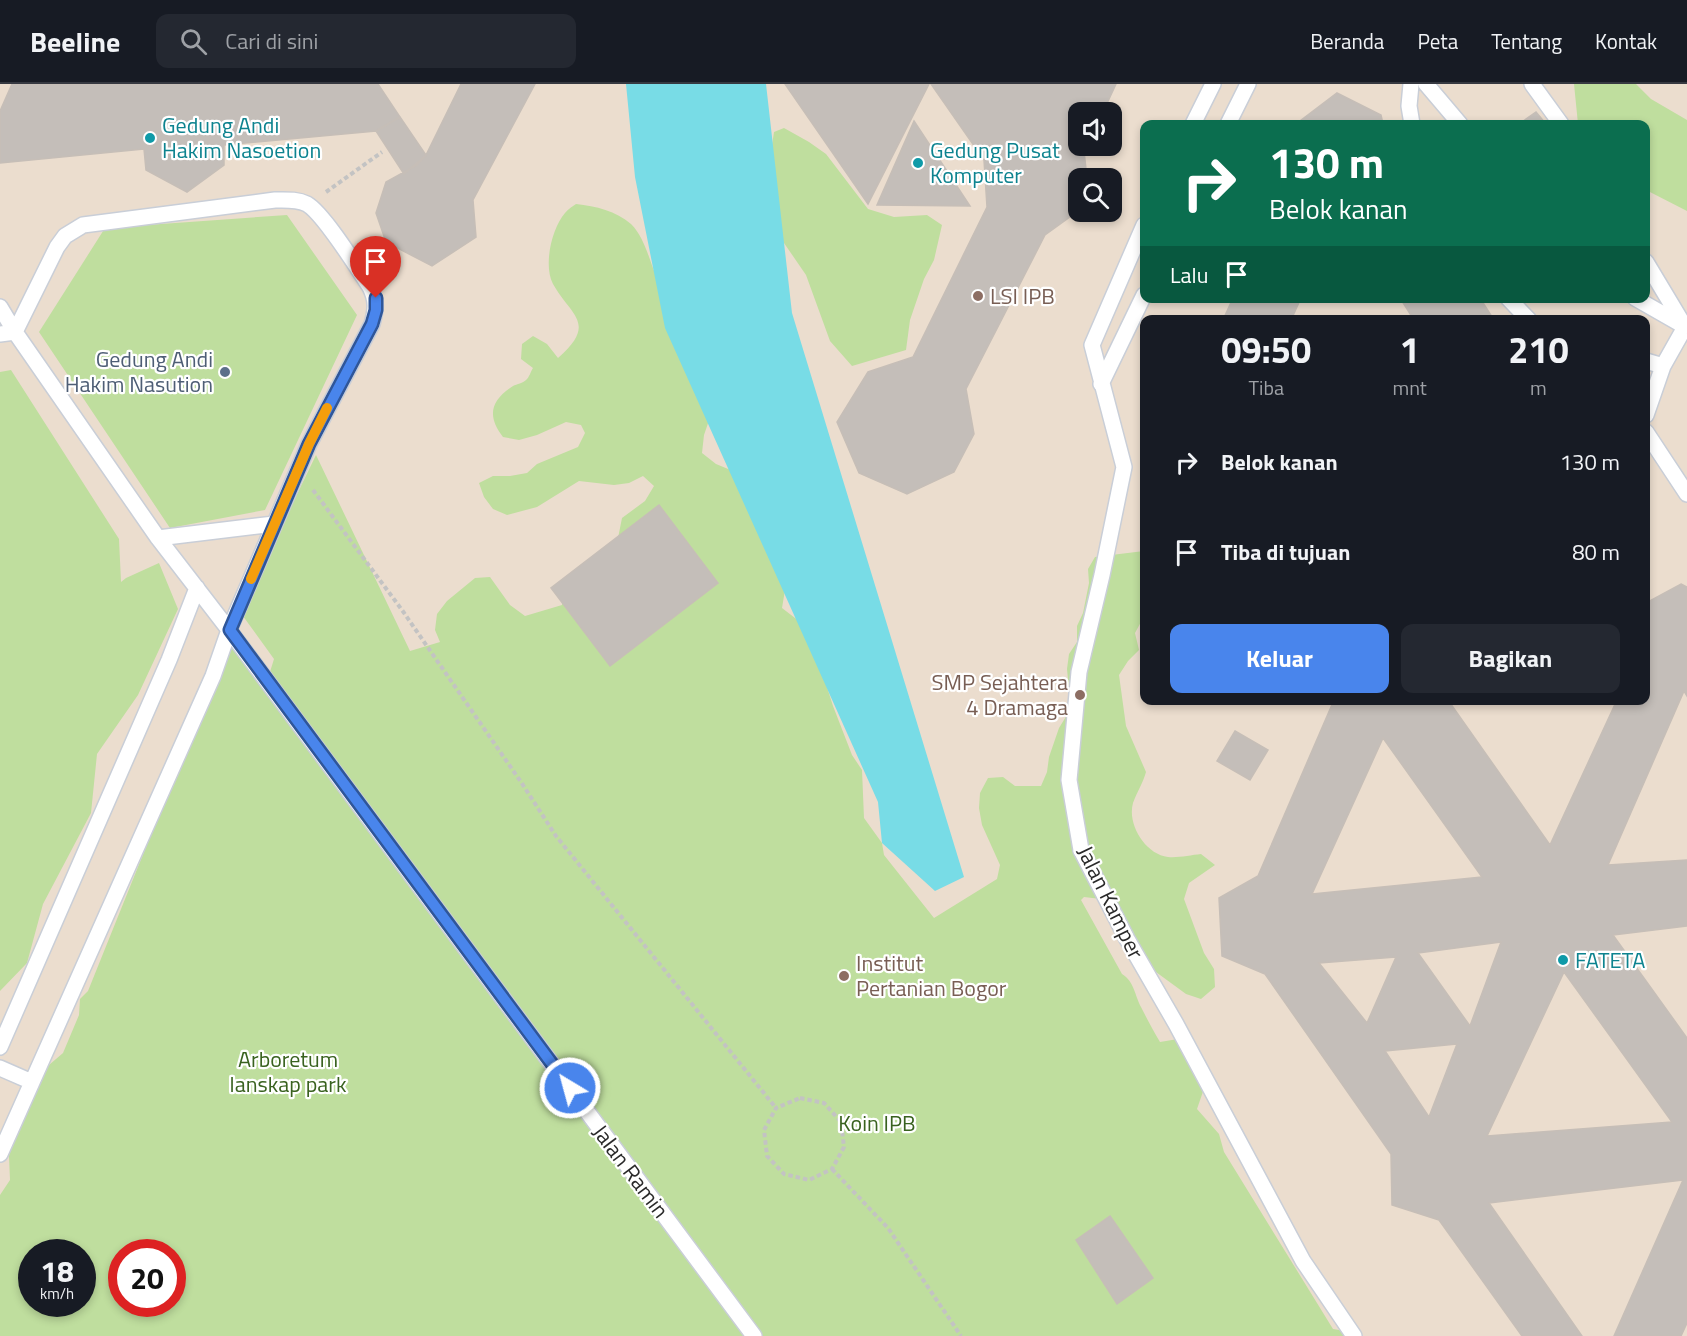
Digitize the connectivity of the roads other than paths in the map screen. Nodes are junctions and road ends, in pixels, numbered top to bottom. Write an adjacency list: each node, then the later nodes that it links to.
1 (1213, 84): 6 (lane)
2 (1248, 84): 7 (lane)
3 (1411, 84): 8 (lane)
4 (1426, 84): 9 (lane)
5 (1532, 84): 10 (lane)
6 (1195, 120)
7 (1230, 120)
8 (1411, 120)
9 (1457, 120)
10 (1558, 120)
11 (1140, 234): 22 (lane, Jalan Kamper)
12 (1650, 268): 18 (lane)
13 (1140, 303): 22 (lane)
14 (1513, 303): 17 (lane)
15 (1644, 303): 18 (lane)
16 (0, 308): 19 (lane, Jalan Ramin)
17 (1524, 315)
18 (1686, 327): 21 (lane)
19 (8, 333): 26 (lane); 27 (lane, Jalan Ramin)
20 (1650, 362): 21 (lane)
21 (1663, 366): 23 (lane)
22 (1101, 384): 35 (lane, Jalan Kamper)
23 (1650, 403)
24 (1650, 438): 25 (lane)
25 (1687, 494)
26 (274, 524): 27 (lane); 29 (lane)
27 (158, 538): 28 (lane, Jalan Ramin)
28 (197, 588): 29 (lane, Jalan Ramin); 30 (lane)
29 (230, 630): 32 (lane); 34 (lane, Jalan Ramin)
30 (0, 1047)
31 (0, 1068): 32 (lane)
32 (32, 1082): 33 (lane)
33 (0, 1154)
34 (754, 1336)
35 (1354, 1336)

